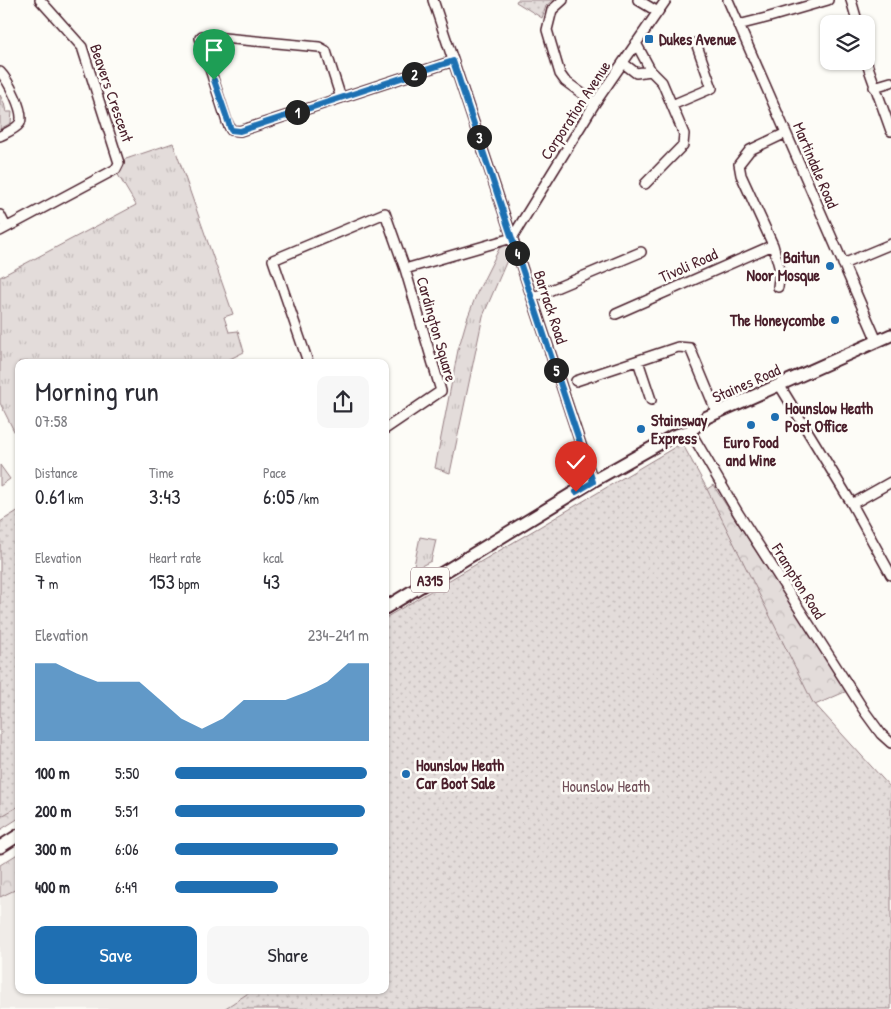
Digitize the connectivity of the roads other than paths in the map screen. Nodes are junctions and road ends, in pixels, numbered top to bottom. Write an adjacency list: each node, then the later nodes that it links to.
1 (40, 0): 29 (street, Beavers Crescent)
2 (433, 0): 14 (street, Barrack Road)
3 (563, 0): 22 (street)
4 (638, 0): 9 (street)
5 (666, 0): 9 (street, Corporation Avenue)
6 (728, 0): 11 (street, Martindale Road)
7 (828, 0): 11 (street)
8 (851, 0): 10 (street)
9 (658, 12): 12 (street, Corporation Avenue)
10 (855, 15)
11 (738, 25): 25 (street, Martindale Road)
12 (636, 43): 15 (street, Corporation Avenue); 18 (street)
13 (696, 43): 23 (street)
14 (453, 61): 21 (street); 30 (street, Barrack Road)
15 (623, 63): 18 (street); 22 (street, Corporation Avenue)
16 (869, 70): 20 (street)
17 (0, 72): 26 (street)
18 (651, 72): 23 (street)
19 (891, 82): 20 (street)
20 (874, 87): 24 (street)
21 (342, 98): 21 (street)
22 (596, 102): 30 (street, Corporation Avenue)
23 (672, 105): 27 (street)
24 (891, 131)
25 (786, 133): 32 (street); 34 (street, Martindale Road)
26 (0, 136)
27 (645, 184)
28 (0, 215): 29 (street)
29 (3, 229)
30 (512, 238): 35 (street, Cardington Square); 37 (street, Barrack Road)
31 (891, 244): 34 (street)
32 (773, 245): 36 (street); 38 (street, Tivoli Road)
33 (641, 252): 37 (street)
34 (843, 264): 40 (street, Martindale Road)
35 (404, 269): 41 (street, Cardington Square); 47 (street, Cardington Square)
36 (778, 287)
37 (532, 298): 49 (street, Barrack Road)
38 (616, 314)
39 (891, 335): 40 (main road, Staines Road / A315)
40 (877, 342): 44 (main road, Staines Road / A315)
41 (307, 359)
42 (638, 361): 43 (street); 45 (street); 46 (street)
43 (576, 381)
44 (780, 386): 46 (main road, Staines Road / A315); 51 (street)
45 (651, 400)
46 (717, 413): 48 (main road, Staines Road / A315)
47 (389, 426)
48 (690, 431): 49 (main road, Staines Road / A315); 54 (street, Frampton Road)
49 (593, 482): 53 (main road, A315)
50 (891, 482): 51 (street)
51 (852, 504): 52 (street)
52 (891, 575)
53 (389, 603)
54 (891, 743)
55 (15, 837): 56 (main road)
56 (0, 846)

